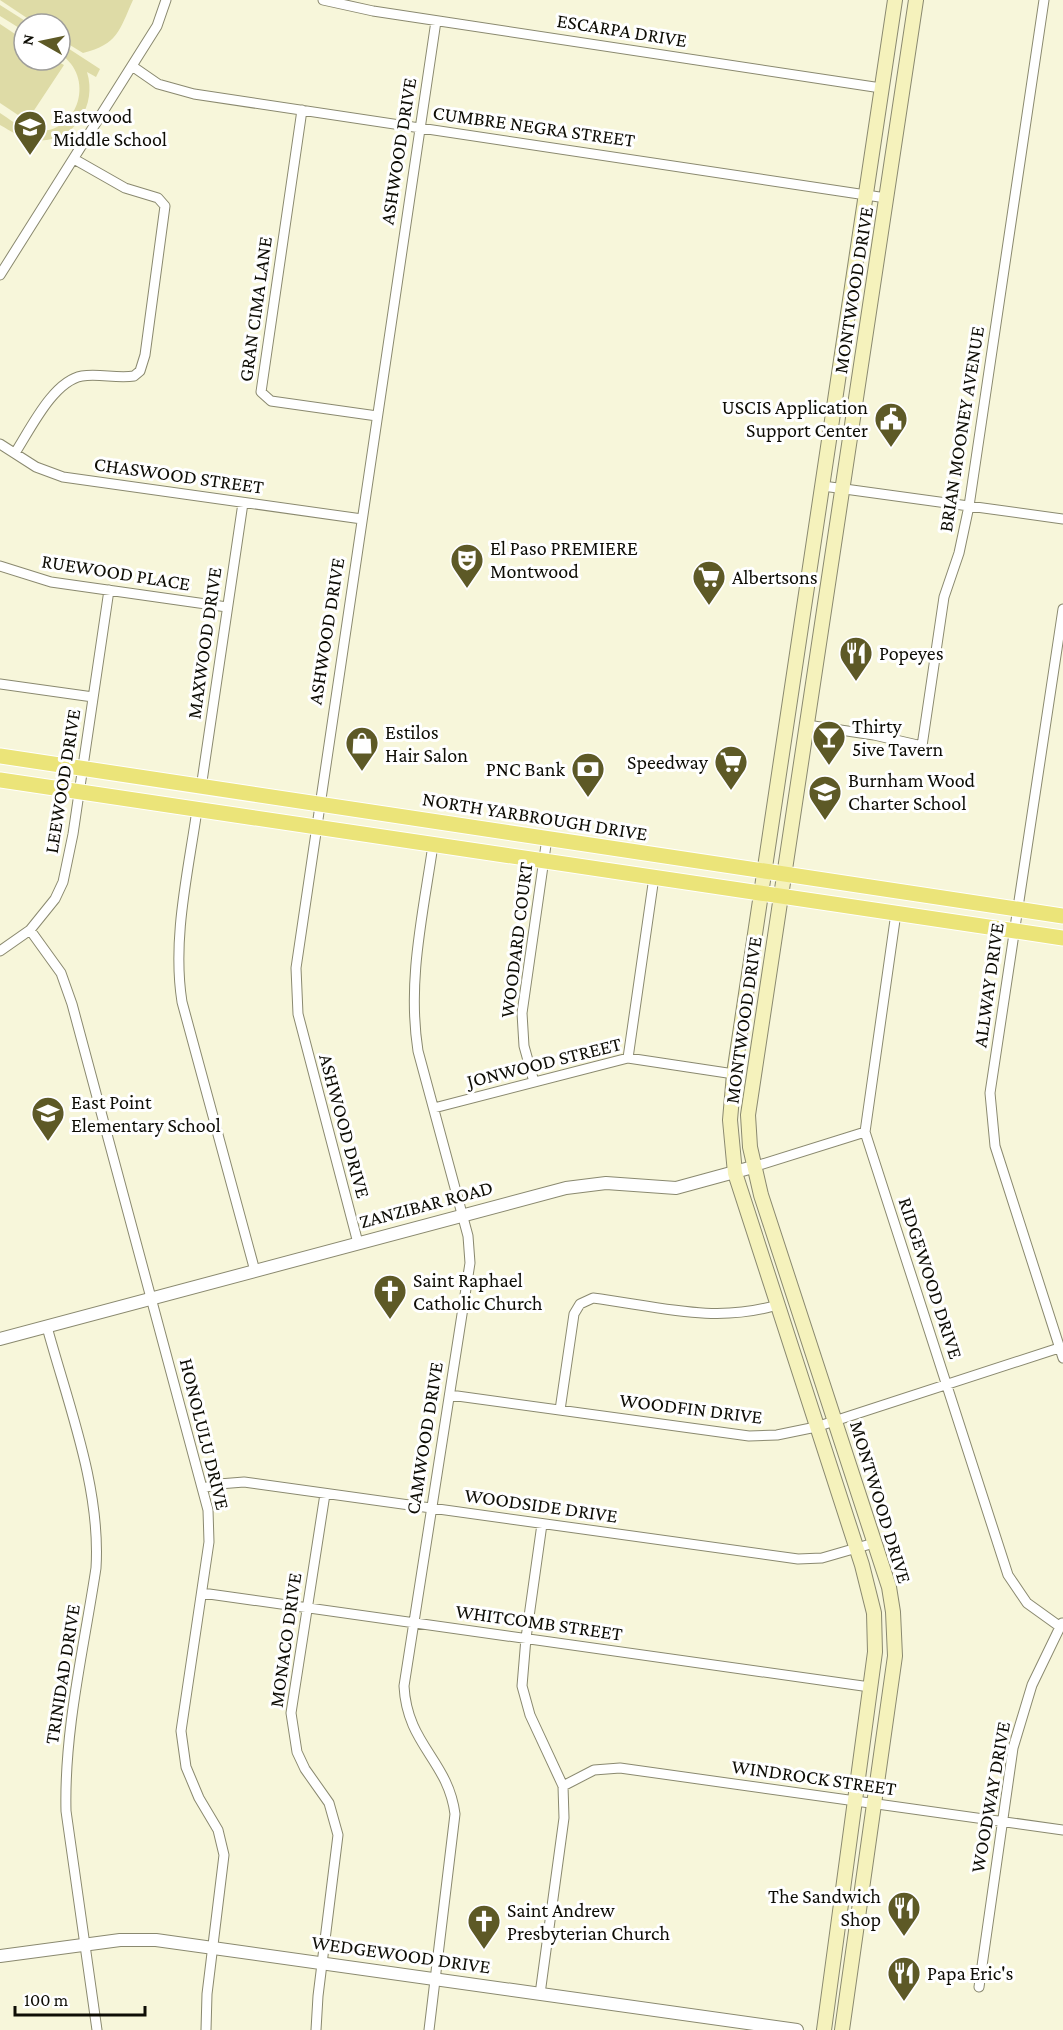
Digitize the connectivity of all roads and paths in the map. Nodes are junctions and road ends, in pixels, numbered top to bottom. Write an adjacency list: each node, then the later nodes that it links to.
1 (166, 0): 7 (street)
2 (323, 0): 6 (street, ESCARPA DRIVE)
3 (895, 0): 8 (main road, MONTWOOD DRIVE)
4 (916, 0): 13 (main road, MONTWOOD DRIVE)
5 (1044, 0): 21 (street, BRIAN MOONEY AVENUE)
6 (436, 21): 8 (street, ESCARPA DRIVE); 10 (street, ASHWOOD DRIVE)
7 (132, 66): 9 (street, CUMBRE NEGRA STREET); 11 (street)
8 (882, 88): 12 (main road, MONTWOOD DRIVE)
9 (302, 110): 10 (street, CUMBRE NEGRA STREET); 15 (street, GRAN CIMA LANE)
10 (420, 127): 12 (street, CUMBRE NEGRA STREET); 15 (street, ASHWOOD DRIVE)
11 (74, 159): 14 (street); 17 (street)
12 (866, 194): 13 (street, CUMBRE NEGRA STREET); 18 (main road, MONTWOOD DRIVE)
13 (886, 198): 19 (main road, MONTWOOD DRIVE)
14 (0, 275)
15 (377, 416): 22 (street, ASHWOOD DRIVE)
16 (0, 444): 17 (street, CHASWOOD STREET)
17 (15, 453): 20 (street, CHASWOOD STREET)
18 (823, 486): 19 (street); 42 (main road, MONTWOOD DRIVE)
19 (843, 489): 21 (street); 30 (main road, MONTWOOD DRIVE)
20 (243, 502): 22 (street, CHASWOOD STREET); 26 (street, MAXWOOD DRIVE)
21 (969, 506): 23 (street); 30 (street, BRIAN MOONEY AVENUE)
22 (362, 519): 36 (street, ASHWOOD DRIVE)
23 (1063, 519)
24 (0, 566): 25 (street, RUEWOOD PLACE)
25 (109, 590): 26 (street, RUEWOOD PLACE); 29 (street, LEEWOOD DRIVE)
26 (227, 607): 34 (street, MAXWOOD DRIVE)
27 (1063, 609): 47 (street, ALLWAY DRIVE)
28 (0, 684): 29 (street)
29 (93, 697): 32 (street, LEEWOOD DRIVE)
30 (807, 725): 43 (main road, MONTWOOD DRIVE)
31 (0, 756): 32 (main road, NORTH YARBROUGH DRIVE)
32 (83, 769): 34 (main road, NORTH YARBROUGH DRIVE); 35 (street, LEEWOOD DRIVE)
33 (0, 780): 35 (main road)
34 (201, 788): 36 (main road, NORTH YARBROUGH DRIVE)
35 (79, 792): 37 (main road); 50 (street, LEEWOOD DRIVE)
36 (318, 805): 38 (street, ASHWOOD DRIVE); 39 (main road, NORTH YARBROUGH DRIVE)
37 (197, 810): 38 (main road); 63 (street)
38 (315, 827): 40 (main road); 62 (street, ASHWOOD DRIVE)
39 (547, 838): 41 (street, WOODARD COURT); 42 (main road, NORTH YARBROUGH DRIVE)
40 (433, 846): 41 (main road); 57 (street, CAMWOOD DRIVE)
41 (544, 861): 44 (main road); 56 (street, WOODARD COURT)
42 (766, 873): 43 (main road, NORTH YARBROUGH DRIVE); 45 (main road, MONTWOOD DRIVE)
43 (784, 876): 46 (main road, MONTWOOD DRIVE); 47 (main road, NORTH YARBROUGH DRIVE)
44 (654, 878): 45 (main road); 54 (street)
45 (762, 894): 46 (main road); 55 (main road, MONTWOOD DRIVE)
46 (781, 897): 48 (main road); 59 (main road, MONTWOOD DRIVE)
47 (1017, 910): 49 (main road, NORTH YARBROUGH DRIVE); 51 (street, ALLWAY DRIVE)
48 (896, 914): 51 (main road); 58 (street, RIDGEWOOD DRIVE)
49 (1063, 916)
50 (30, 930): 53 (street, LEEWOOD DRIVE); 64 (street, HONOLULU DRIVE)
51 (1015, 931): 52 (main road); 68 (street, ALLWAY DRIVE)
52 (1063, 938)
53 (0, 951)
54 (628, 1058): 55 (street, JONWOOD STREET); 56 (street, JONWOOD STREET)
55 (734, 1074): 60 (main road, MONTWOOD DRIVE)
56 (534, 1082): 57 (street, JONWOOD STREET)
57 (434, 1108): 61 (street, CAMWOOD DRIVE)
58 (865, 1132): 59 (street, ZANZIBAR ROAD); 70 (street, RIDGEWOOD DRIVE)
59 (753, 1167): 60 (street, ZANZIBAR ROAD); 73 (main road, MONTWOOD DRIVE)
60 (735, 1173): 61 (street, ZANZIBAR ROAD); 65 (main road, MONTWOOD DRIVE)
61 (461, 1214): 62 (street, ZANZIBAR ROAD); 71 (street, CAMWOOD DRIVE)
62 (358, 1243): 63 (street, ZANZIBAR ROAD)
63 (255, 1271): 64 (street, ZANZIBAR ROAD)
64 (150, 1298): 66 (street, ZANZIBAR ROAD); 75 (street, HONOLULU DRIVE)
65 (777, 1305): 72 (street); 74 (main road, MONTWOOD DRIVE)
66 (47, 1327): 67 (street, ZANZIBAR ROAD); 94 (street, TRINIDAD DRIVE)
67 (0, 1339)
68 (1059, 1348): 69 (street, ALLWAY DRIVE); 70 (street, WOODFIN DRIVE)
69 (1063, 1358)
70 (946, 1385): 73 (street, WOODFIN DRIVE); 84 (street, RIDGEWOOD DRIVE)
71 (450, 1395): 72 (street, WOODFIN DRIVE); 77 (street, CAMWOOD DRIVE)
72 (560, 1410): 74 (street, WOODFIN DRIVE)
73 (836, 1422): 74 (street, WOODFIN DRIVE); 79 (main road, MONTWOOD DRIVE)
74 (816, 1427): 80 (main road, MONTWOOD DRIVE)
75 (203, 1488): 76 (street, WOODSIDE DRIVE); 81 (street, HONOLULU DRIVE)
76 (325, 1494): 77 (street, WOODSIDE DRIVE); 82 (street, MONACO DRIVE)
77 (431, 1508): 78 (street, WOODSIDE DRIVE); 83 (street, CAMWOOD DRIVE)
78 (542, 1524): 80 (street, WOODSIDE DRIVE); 85 (street)
79 (874, 1543): 80 (street, WOODSIDE DRIVE); 89 (main road, MONTWOOD DRIVE)
80 (855, 1549): 86 (main road, MONTWOOD DRIVE)
81 (202, 1593): 82 (street, WHITCOMB STREET); 95 (street, HONOLULU DRIVE)
82 (308, 1608): 83 (street, WHITCOMB STREET); 97 (street, MONACO DRIVE)
83 (413, 1622): 85 (street, WHITCOMB STREET); 98 (street, CAMWOOD DRIVE)
84 (1061, 1624): 90 (street, WOODWAY DRIVE)
85 (526, 1638): 86 (street, WHITCOMB STREET); 87 (street)
86 (870, 1687): 88 (main road, MONTWOOD DRIVE)
87 (563, 1786): 88 (street, WINDROCK STREET); 100 (street)
88 (855, 1801): 89 (street, WINDROCK STREET); 92 (main road, MONTWOOD DRIVE)
89 (874, 1804): 90 (street, WINDROCK STREET); 93 (main road, MONTWOOD DRIVE)
90 (1002, 1821): 91 (street, WINDROCK STREET); 99 (street, WOODWAY DRIVE)
91 (1063, 1830)
92 (840, 1909): 93 (main road); 106 (main road, MONTWOOD DRIVE)
93 (859, 1911): 107 (main road, MONTWOOD DRIVE)
94 (85, 1945): 95 (street, WEDGEWOOD DRIVE); 96 (street, WEDGEWOOD DRIVE); 101 (street, TRINIDAD DRIVE)
95 (212, 1947): 97 (street, WEDGEWOOD DRIVE); 102 (street, HONOLULU DRIVE)
96 (0, 1956)
97 (323, 1963): 98 (street, WEDGEWOOD DRIVE); 103 (street, MONACO DRIVE)
98 (434, 1978): 100 (street, WEDGEWOOD DRIVE); 104 (street, CAMWOOD DRIVE)
99 (979, 1987)
100 (540, 1994): 105 (street, WEDGEWOOD DRIVE)
101 (97, 2030)
102 (206, 2030)
103 (316, 2030)
104 (429, 2030)
105 (797, 2030)
106 (824, 2030)
107 (842, 2030)

